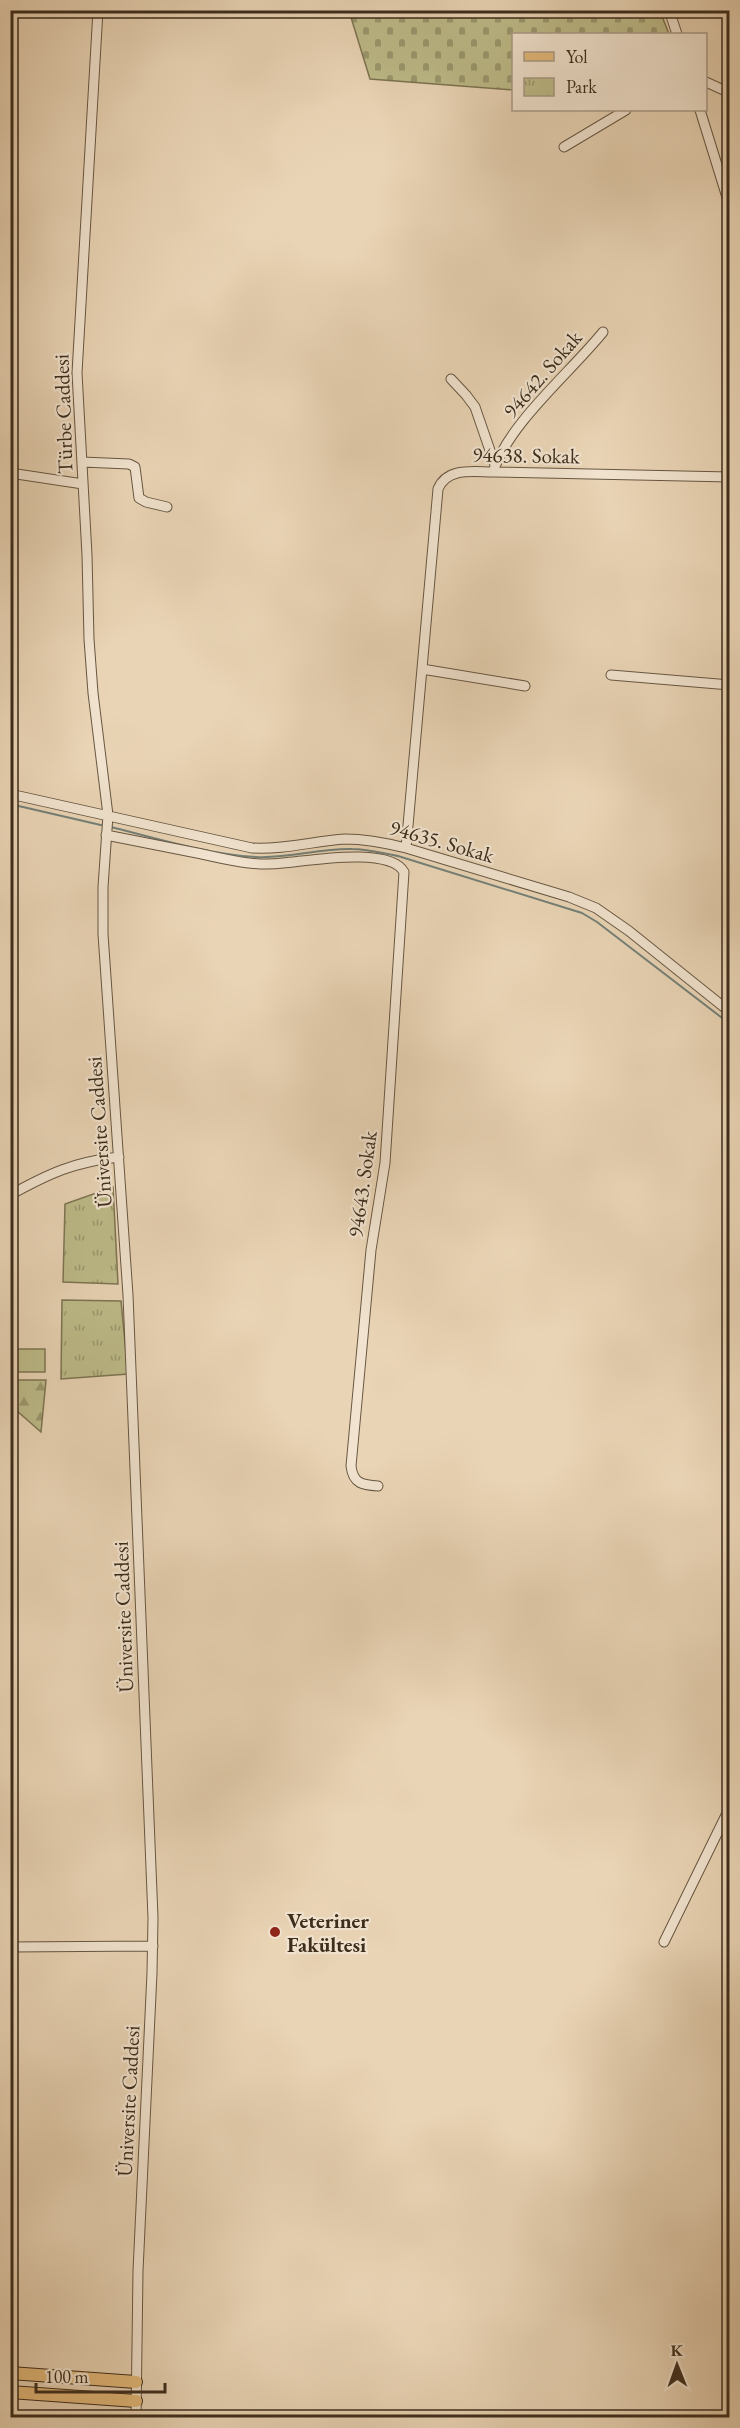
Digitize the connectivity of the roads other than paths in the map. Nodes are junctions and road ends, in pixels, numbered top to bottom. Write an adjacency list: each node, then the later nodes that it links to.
1 (98, 10): 12 (street, Türbe Caddesi)
2 (669, 10): 3 (street)
3 (677, 33)
4 (707, 83): 5 (street)
5 (729, 93)
6 (625, 111): 8 (street)
7 (700, 111): 9 (street)
8 (564, 147)
9 (729, 207)
10 (603, 332): 13 (street, 94642. Sokak)
11 (451, 379): 13 (street)
12 (82, 462): 16 (street, Türbe Caddesi); 17 (street)
13 (494, 469): 15 (street, 94638. Sokak); 18 (street, 94638. Sokak)
14 (10, 473): 16 (street)
15 (729, 477)
16 (83, 484): 23 (street, Türbe Caddesi)
17 (167, 507)
18 (422, 669): 21 (street); 25 (street, 94638. Sokak)
19 (611, 675): 20 (street)
20 (729, 685)
21 (525, 686)
22 (10, 794): 23 (street, 94635. Sokak)
23 (108, 815): 24 (street, Üniversite Caddesi); 25 (street, 94635. Sokak)
24 (106, 835): 26 (street, 94635. Sokak); 28 (street, Üniversite Caddesi)
25 (406, 848): 27 (street, 94635. Sokak)
26 (402, 868): 30 (street, 94643. Sokak)
27 (729, 1012)
28 (119, 1157): 29 (street); 33 (street, Üniversite Caddesi)
29 (10, 1195)
30 (378, 1486)
31 (729, 1807): 32 (street)
32 (664, 1942)
33 (153, 1946): 34 (street); 36 (street, Üniversite Caddesi)
34 (10, 1947)
35 (10, 2373): 36 (main road)
36 (136, 2382): 38 (street, Üniversite Caddesi)
37 (10, 2392): 38 (main road)
38 (136, 2401): 39 (street, Üniversite Caddesi)
39 (136, 2418)

